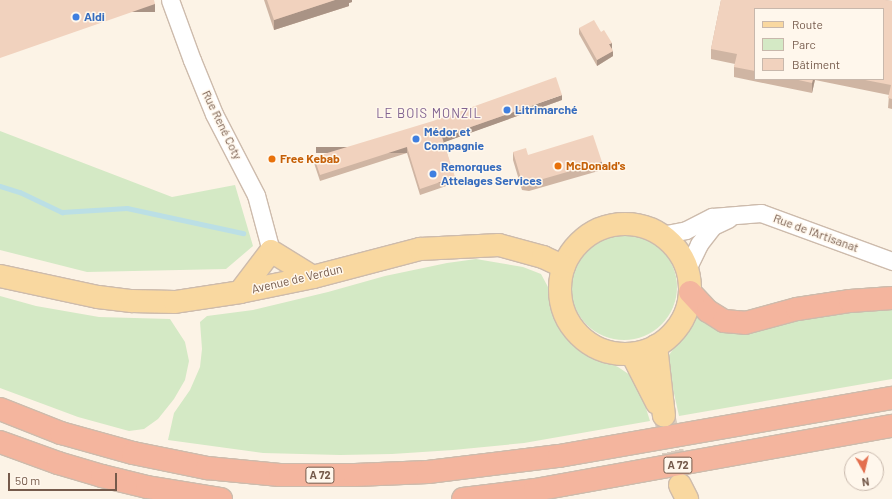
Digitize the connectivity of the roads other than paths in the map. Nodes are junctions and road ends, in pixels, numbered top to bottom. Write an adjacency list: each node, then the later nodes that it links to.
1 (170, 0): 4 (street, Rue René Coty)
2 (739, 214): 3 (street, Rue de l'Artisanat); 5 (street, Rue de l'Artisanat); 8 (street, Rue de l'Artisanat)
3 (661, 235): 6 (main road); 8 (main road)
4 (271, 251): 10 (main road); 12 (main road)
5 (892, 261)
6 (564, 267): 10 (main road, Avenue de Verdun); 16 (main road)
7 (0, 269): 11 (main road, Avenue de Verdun)
8 (687, 269): 13 (main road)
9 (0, 276): 11 (main road, Avenue de Verdun)
10 (313, 277): 12 (main road, Avenue de Verdun)
11 (27, 282): 12 (main road, Avenue de Verdun)
12 (240, 292)
13 (690, 292): 14 (highway); 15 (main road)
14 (892, 298)
15 (656, 346): 16 (main road); 16 (main road)
16 (632, 354)
17 (892, 398): 18 (highway, A 72)
18 (0, 409)
19 (892, 426): 22 (highway, A 72)
20 (0, 442): 21 (highway)
21 (221, 499)
22 (463, 499)
23 (683, 499): 24 (main road)
24 (687, 499)

